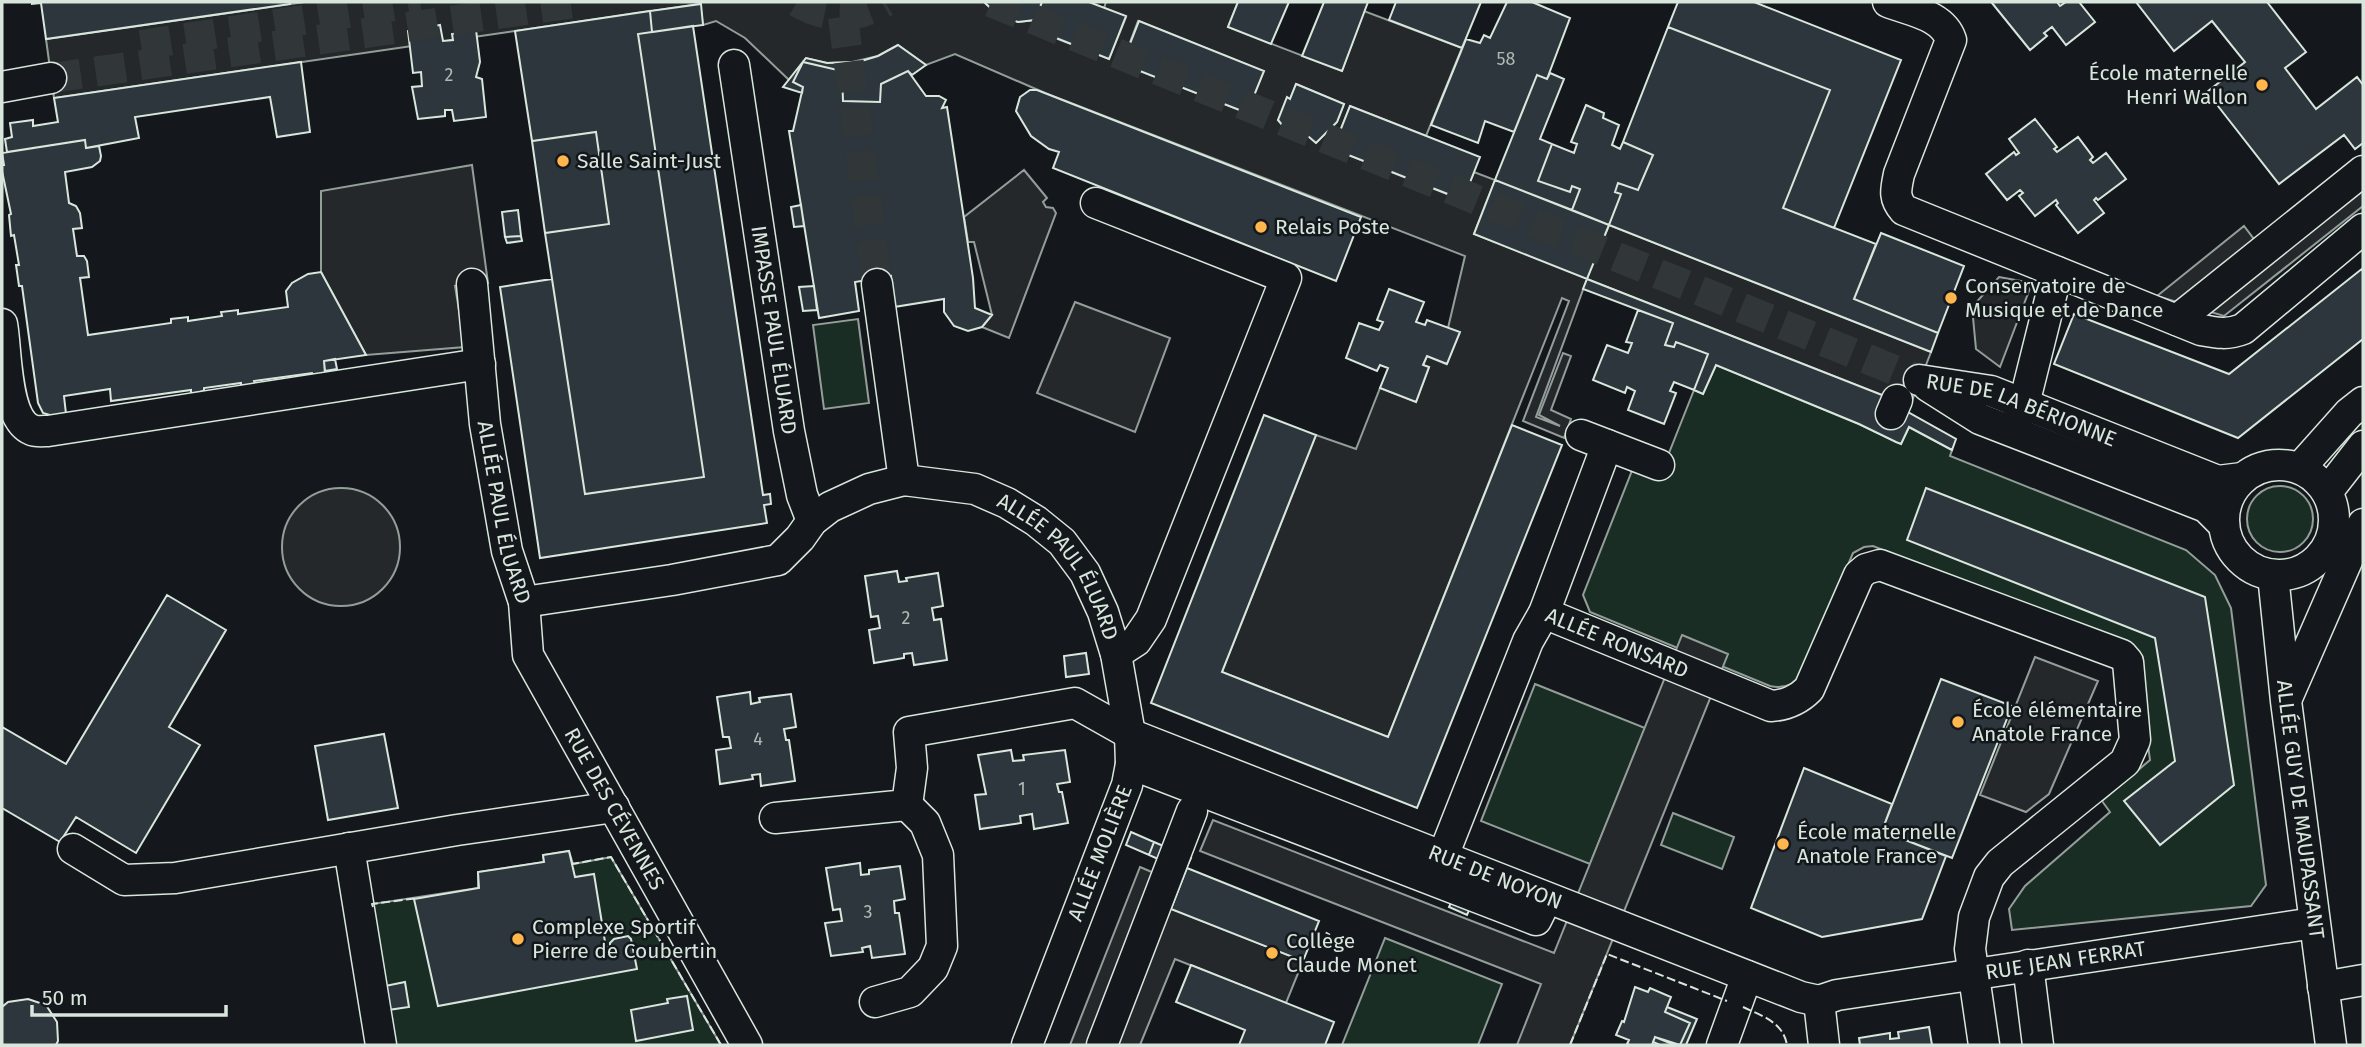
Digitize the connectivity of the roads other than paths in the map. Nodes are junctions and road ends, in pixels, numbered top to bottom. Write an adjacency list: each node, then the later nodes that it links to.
1 (1888, 2): 2 (street)
2 (1945, 12): 9 (street)
3 (734, 65): 24 (street, IMPASSE PAUL ÉLUARD)
4 (2, 66): 5 (street)
5 (2, 87)
6 (2363, 171): 12 (street)
7 (1096, 203): 30 (street)
8 (2363, 229): 12 (street)
9 (2057, 272): 12 (street); 16 (street)
10 (472, 284): 14 (street, ALLÉE PAUL ÉLUARD)
11 (877, 284): 22 (street)
12 (2177, 320)
13 (2, 324): 14 (street)
14 (480, 364): 28 (street, ALLÉE PAUL ÉLUARD)
15 (2363, 402): 20 (street)
16 (2024, 404): 17 (street); 17 (street, RUE DE LA BÉRIONNE); 21 (street, RUE DE LA BÉRIONNE)
17 (2013, 431): 25 (street, RUE DE LA BÉRIONNE)
18 (2363, 446): 23 (street)
19 (1659, 465): 29 (street)
20 (2300, 468): 21 (street); 23 (street)
21 (2242, 478): 25 (street)
22 (904, 480): 24 (street, ALLÉE PAUL ÉLUARD); 30 (street, ALLÉE PAUL ÉLUARD)
23 (2327, 492): 27 (street)
24 (812, 521): 28 (street, ALLÉE PAUL ÉLUARD)
25 (2223, 524): 27 (street)
26 (2363, 524): 31 (street)
27 (2273, 575): 31 (street, ALLÉE GUY DE MAUPASSANT)
28 (524, 602): 34 (street, RUE DES CÉVENNES)
29 (1544, 613): 39 (street, ALLÉE RONSARD); 43 (street, ALLÉE RONSARD)
30 (1116, 654): 32 (street, ALLÉE MOLIÈRE)
31 (2286, 701): 41 (street, ALLÉE GUY DE MAUPASSANT)
32 (1131, 749): 33 (street); 39 (street, RUE DE NOYON); 40 (street); 51 (street, ALLÉE MOLIÈRE)
33 (907, 805): 36 (street); 48 (street)
34 (614, 807): 37 (street); 50 (street, RUE DES CÉVENNES)
35 (1192, 811): 52 (street)
36 (775, 818)
37 (349, 848): 38 (street); 49 (street)
38 (73, 849)
39 (1443, 856): 40 (street, RUE DE NOYON)
40 (1548, 898): 44 (street, RUE DE NOYON)
41 (2314, 923): 42 (street, RUE JEAN FERRAT); 46 (street, ALLÉE GUY DE MAUPASSANT)
42 (2028, 965): 43 (street, RUE JEAN FERRAT); 56 (street)
43 (1972, 973): 47 (street, RUE JEAN FERRAT); 55 (street)
44 (1747, 976): 47 (street, RUE DE NOYON); 53 (street)
45 (2363, 980): 46 (street)
46 (2323, 987): 57 (street, ALLÉE GUY DE MAUPASSANT)
47 (1819, 1001): 54 (street)
48 (875, 1002)
49 (381, 1045)
50 (747, 1045)
51 (1027, 1045)
52 (1102, 1045)
53 (1722, 1045)
54 (1824, 1045)
55 (1984, 1045)
56 (2038, 1045)
57 (2331, 1045)

